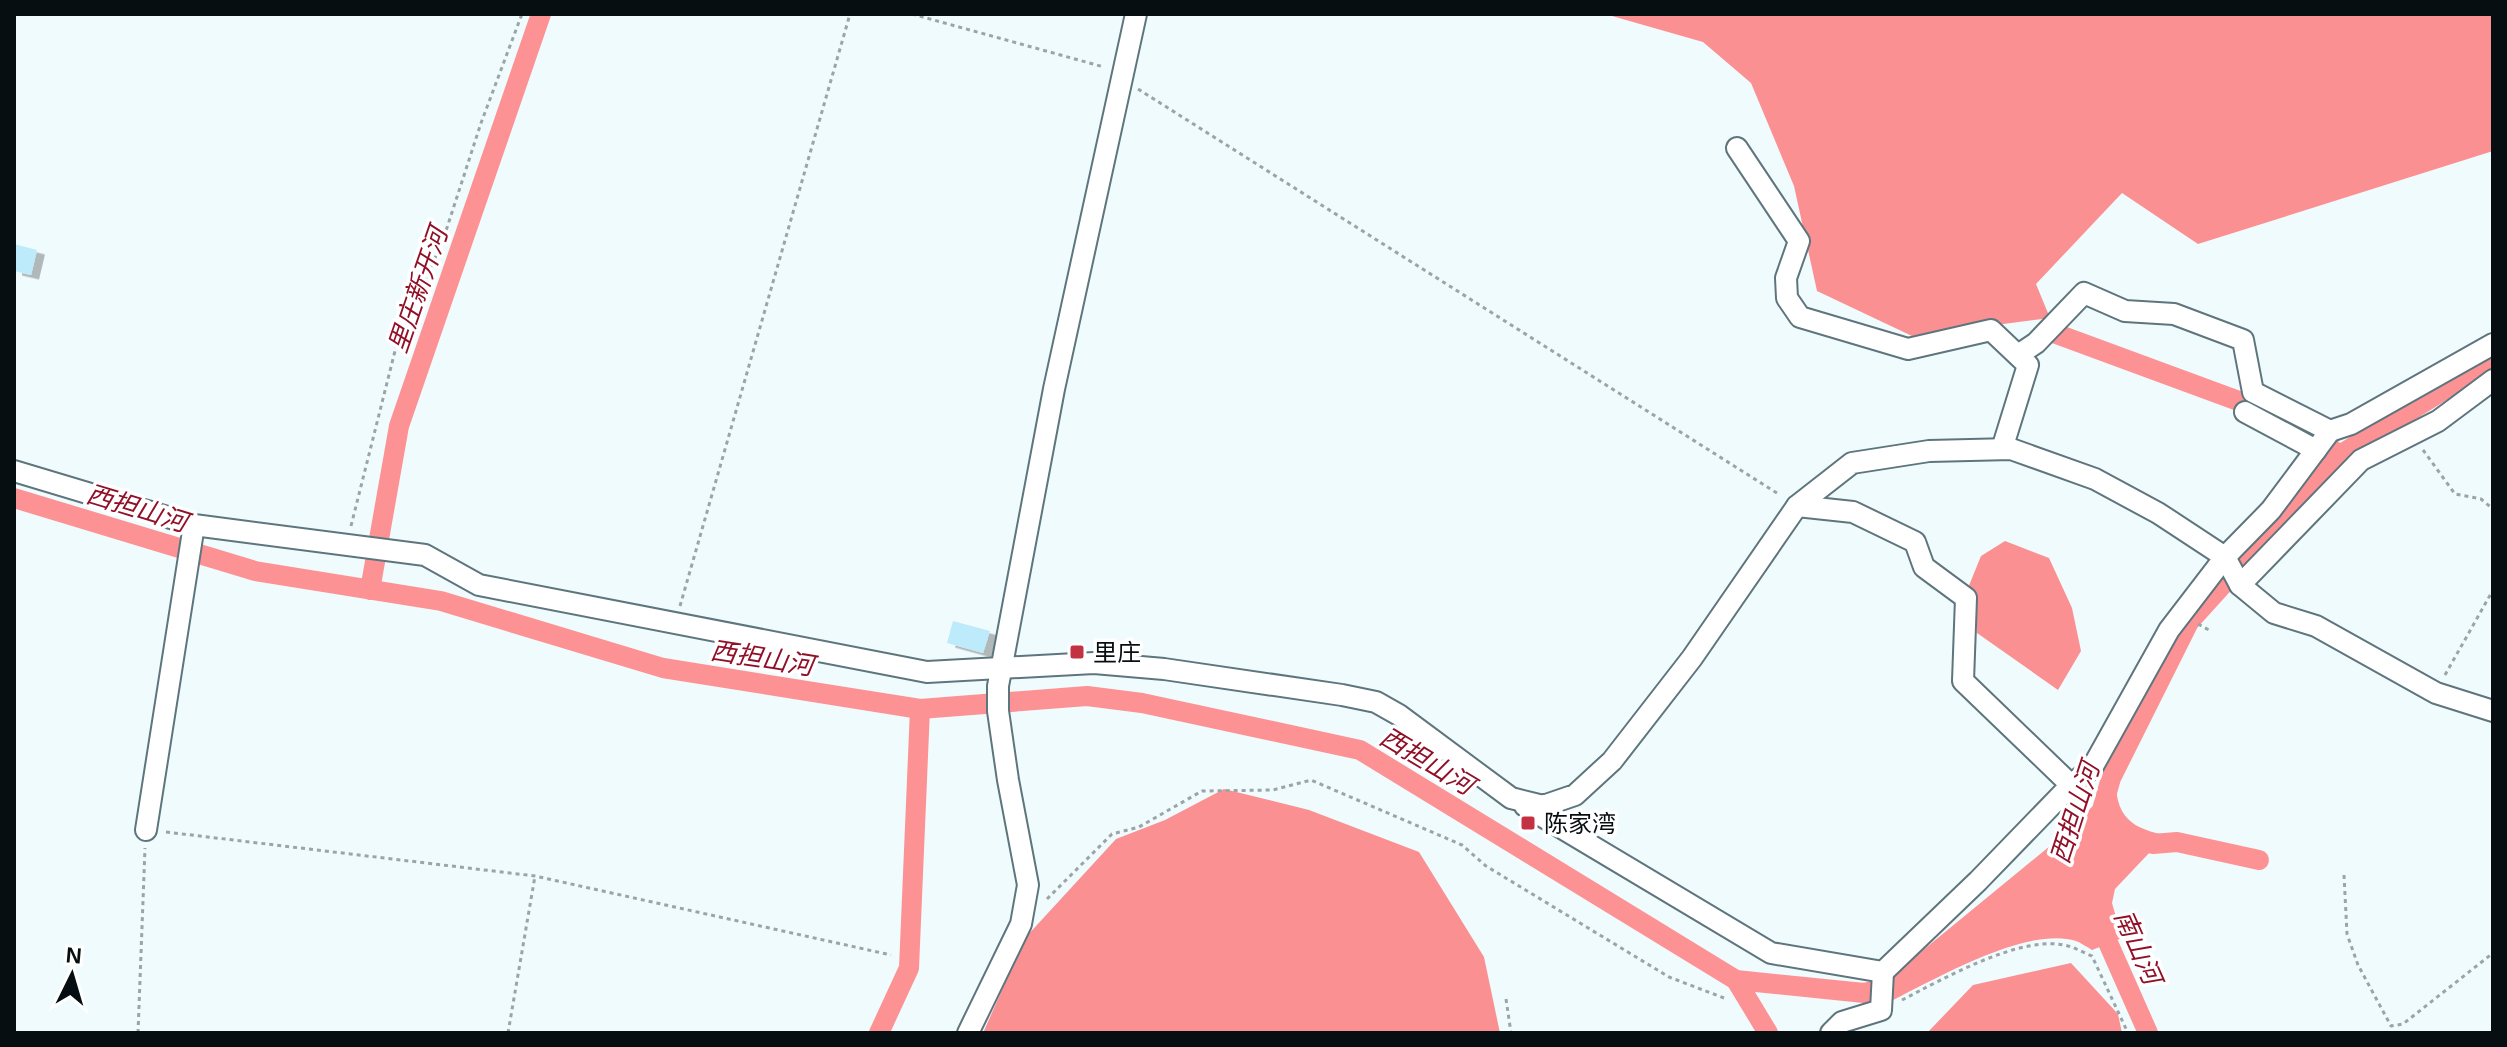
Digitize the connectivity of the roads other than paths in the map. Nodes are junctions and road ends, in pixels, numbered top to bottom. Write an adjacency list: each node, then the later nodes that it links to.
1 (1136, 14): 15 (street)
2 (1737, 148): 4 (street)
3 (2493, 344): 7 (street)
4 (2018, 355): 7 (street); 8 (street)
5 (2493, 380): 14 (street)
6 (2245, 412): 9 (street)
7 (2330, 431): 9 (street)
8 (2002, 449): 11 (street); 13 (street)
9 (2316, 450): 13 (street)
10 (14, 471): 12 (street)
11 (1797, 506): 17 (street); 18 (street)
12 (194, 525): 15 (street); 19 (street)
13 (2225, 557): 14 (street); 17 (street)
14 (2240, 585): 16 (street)
15 (999, 678): 18 (street); 21 (street)
16 (2493, 711)
17 (2071, 785): 20 (street)
18 (1511, 798): 20 (street)
19 (146, 830)
20 (1883, 972): 22 (street)
21 (968, 1033)
22 (1831, 1033)

